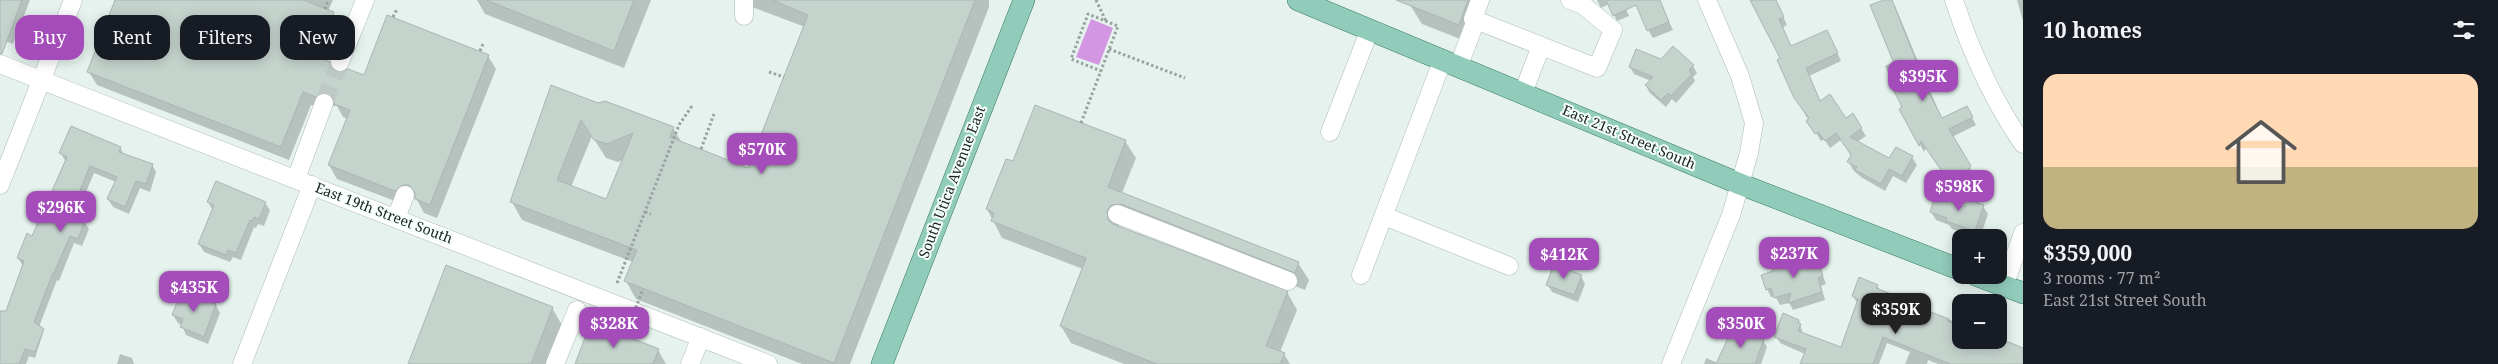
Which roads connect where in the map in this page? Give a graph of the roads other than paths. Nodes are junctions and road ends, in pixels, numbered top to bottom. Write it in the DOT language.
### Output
graph roads {
  1 [pos="73,0"];
  2 [pos="365,0"];
  3 [pos="1024,0"];
  4 [pos="1298,0"];
  5 [pos="1480,0"];
  6 [pos="1570,0"];
  7 [pos="1707,0"];
  8 [pos="1954,0"];
  9 [pos="1476,20"];
  10 [pos="1370,29"];
  11 [pos="1541,46"];
  12 [pos="340,62"];
  13 [pos="1451,62"];
  14 [pos="0,64"];
  15 [pos="41,80"];
  16 [pos="1523,94"];
  17 [pos="324,103"];
  18 [pos="1330,132"];
  19 [pos="2023,144"];
  20 [pos="304,182"];
  21 [pos="0,184"];
  22 [pos="1740,184"];
  23 [pos="405,195"];
  24 [pos="1117,214"];
  25 [pos="1384,216"];
  26 [pos="396,218"];
  27 [pos="2023,233"];
  28 [pos="1509,266"];
  29 [pos="1952,266"];
  30 [pos="1362,275"];
  31 [pos="1288,281"];
  32 [pos="1998,284"];
  33 [pos="2014,290"];
  34 [pos="576,310"];
  35 [pos="700,337"];
  36 [pos="242,364"];
  37 [pos="555,364"];
  38 [pos="690,364"];
  39 [pos="768,364"];
  40 [pos="882,364"];
  41 [pos="1671,364"];
  1 -- 15 [label="street"];
  2 -- 12 [label="street"];
  3 -- 40 [label="main road, South Utica Avenue East"];
  4 -- 10 [label="main road, East 21st Street South"];
  5 -- 9 [label="street"];
  6 -- 11 [label="street"];
  7 -- 22 [label="street"];
  8 -- 19 [label="street"];
  9 -- 11 [label="street"];
  9 -- 13 [label="street"];
  10 -- 13 [label="main road, East 21st Street South"];
  10 -- 18 [label="street"];
  11 -- 16 [label="street"];
  13 -- 16 [label="main road, East 21st Street South"];
  13 -- 25 [label="street"];
  14 -- 15 [label="street, East 19th Street South"];
  15 -- 20 [label="street, East 19th Street South"];
  15 -- 21 [label="street"];
  16 -- 22 [label="main road, East 21st Street South"];
  17 -- 20 [label="street"];
  20 -- 26 [label="street, East 19th Street South"];
  20 -- 36 [label="street"];
  22 -- 29 [label="main road, East 21st Street South"];
  22 -- 41 [label="street"];
  23 -- 26 [label="street"];
  24 -- 31 [label="street"];
  25 -- 28 [label="street"];
  25 -- 30 [label="street"];
  26 -- 35 [label="street, East 19th Street South"];
  27 -- 33 [label="street"];
  32 -- 33 [label="main road"];
  34 -- 37 [label="street"];
  35 -- 38 [label="street"];
  35 -- 39 [label="street, East 19th Street South"];
}
